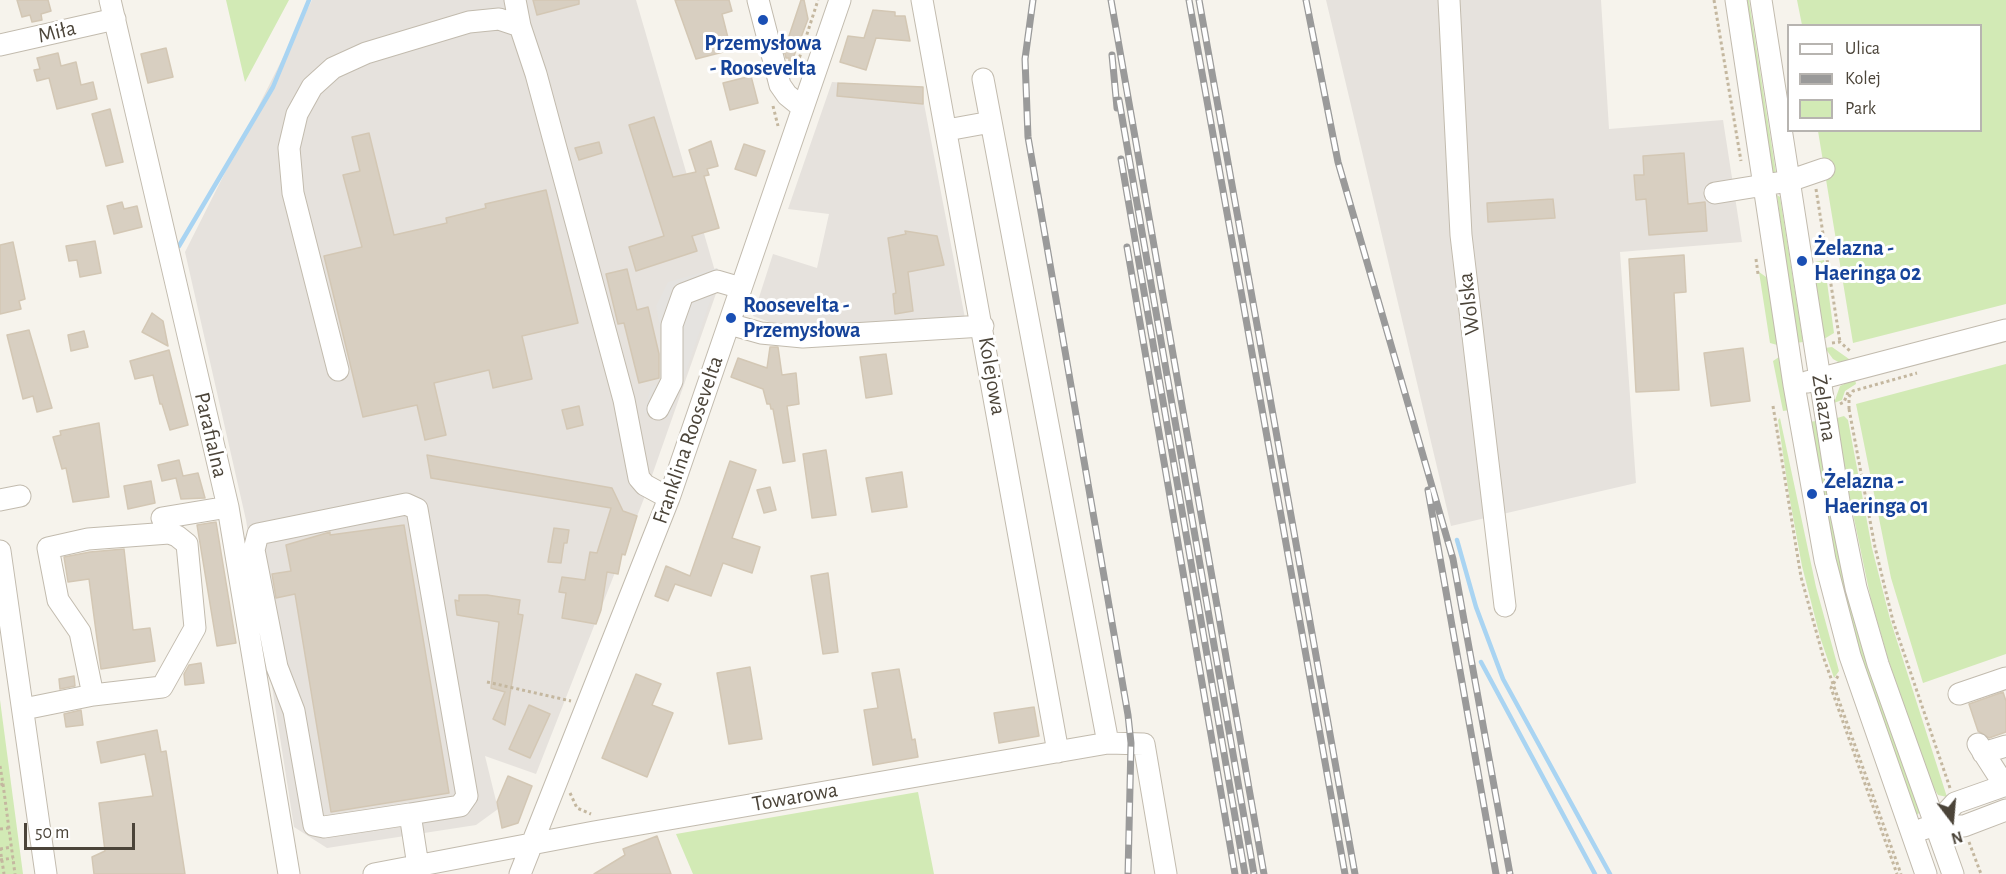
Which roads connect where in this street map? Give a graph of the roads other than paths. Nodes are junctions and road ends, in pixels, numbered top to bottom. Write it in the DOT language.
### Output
graph roads {
  1 [pos="516,0"];
  2 [pos="758,0"];
  3 [pos="840,0"];
  4 [pos="922,0"];
  5 [pos="1449,0"];
  6 [pos="1736,0"];
  7 [pos="1761,0"];
  8 [pos="112,10"];
  9 [pos="520,26"];
  10 [pos="0,45"];
  11 [pos="983,79"];
  12 [pos="803,108"];
  13 [pos="991,122"];
  14 [pos="947,130"];
  15 [pos="1819,171"];
  16 [pos="1789,181"];
  17 [pos="1764,185"];
  18 [pos="1715,193"];
  19 [pos="741,288"];
  20 [pos="729,324"];
  21 [pos="983,326"];
  22 [pos="2006,330"];
  23 [pos="338,370"];
  24 [pos="1820,380"];
  25 [pos="672,381"];
  26 [pos="1794,385"];
  27 [pos="706,391"];
  28 [pos="658,409"];
  29 [pos="669,498"];
  30 [pos="228,507"];
  31 [pos="162,518"];
  32 [pos="0,552"];
  33 [pos="1505,606"];
  34 [pos="2006,678"];
  35 [pos="1959,694"];
  36 [pos="93,695"];
  37 [pos="24,709"];
  38 [pos="1108,743"];
  39 [pos="2006,746"];
  40 [pos="1058,752"];
  41 [pos="2006,785"];
  42 [pos="2006,810"];
  43 [pos="410,814"];
  44 [pos="1935,825"];
  45 [pos="1911,834"];
  46 [pos="533,843"];
  47 [pos="418,866"];
  48 [pos="46,874"];
  49 [pos="289,874"];
  50 [pos="374,874"];
  51 [pos="520,874"];
  52 [pos="1166,874"];
  53 [pos="1926,874"];
  54 [pos="1953,874"];
  1 -- 9 [label="street"];
  2 -- 12 [label="street"];
  3 -- 12 [label="street, Franklina Roosevelta"];
  4 -- 14 [label="street, Kolejowa"];
  5 -- 33 [label="street, Wolska"];
  6 -- 17 [label="street, Żelazna"];
  7 -- 16 [label="street, Żelazna"];
  8 -- 10 [label="street, Miła"];
  8 -- 30 [label="street, Parafialna"];
  9 -- 23 [label="street"];
  9 -- 29 [label="street"];
  11 -- 13 [label="street"];
  12 -- 19 [label="street, Franklina Roosevelta"];
  13 -- 14 [label="street"];
  13 -- 38 [label="street"];
  14 -- 21 [label="street, Kolejowa"];
  15 -- 16 [label="street"];
  16 -- 17 [label="street"];
  16 -- 24 [label="street, Żelazna"];
  17 -- 18 [label="street"];
  17 -- 26 [label="street, Żelazna"];
  19 -- 20 [label="street, Franklina Roosevelta"];
  19 -- 25 [label="street"];
  20 -- 21 [label="street"];
  20 -- 27 [label="street, Franklina Roosevelta"];
  21 -- 40 [label="street, Kolejowa"];
  22 -- 24 [label="street"];
  24 -- 26 [label="street"];
  24 -- 44 [label="street, Żelazna"];
  25 -- 27 [label="street"];
  25 -- 28 [label="street"];
  26 -- 45 [label="street, Żelazna"];
  27 -- 29 [label="street, Franklina Roosevelta"];
  29 -- 46 [label="street, Franklina Roosevelta"];
  30 -- 31 [label="street"];
  30 -- 49 [label="street, Parafialna"];
  32 -- 37 [label="street"];
  34 -- 35 [label="street"];
  36 -- 36 [label="street"];
  36 -- 37 [label="street"];
  37 -- 48 [label="street"];
  38 -- 40 [label="street, Towarowa"];
  38 -- 52 [label="street, Towarowa"];
  39 -- 41 [label="street"];
  40 -- 46 [label="street, Towarowa"];
  41 -- 44 [label="street"];
  42 -- 44 [label="street"];
  43 -- 43 [label="street"];
  43 -- 47 [label="street"];
  44 -- 45 [label="street"];
  44 -- 54 [label="street, Żelazna"];
  45 -- 53 [label="street, Żelazna"];
  46 -- 47 [label="street, Towarowa"];
  46 -- 51 [label="street, Franklina Roosevelta"];
  47 -- 50 [label="street, Towarowa"];
}
